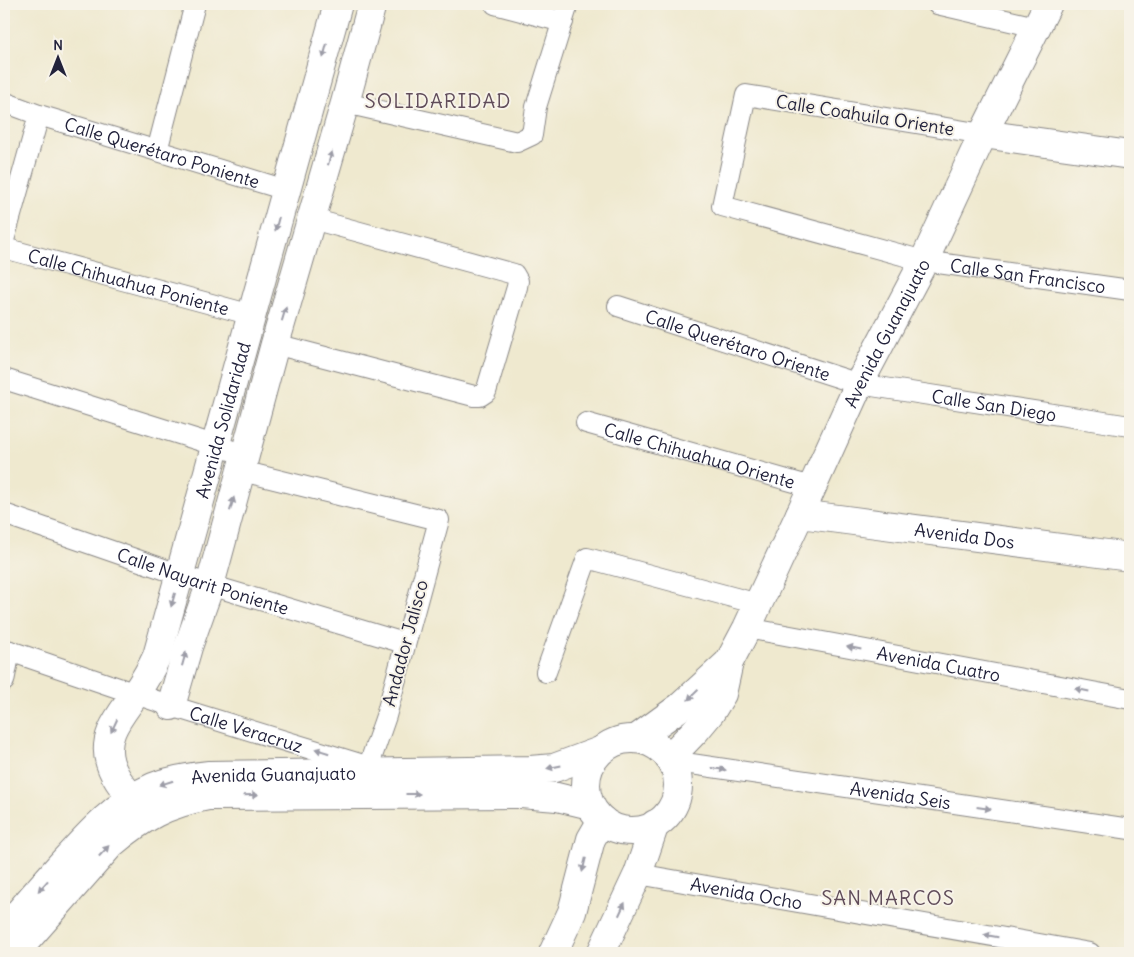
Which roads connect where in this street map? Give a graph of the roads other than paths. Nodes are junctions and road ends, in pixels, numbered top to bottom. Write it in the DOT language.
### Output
graph roads {
  1 [pos="194,4"];
  2 [pos="338,4"];
  3 [pos="372,4"];
  4 [pos="495,4"];
  5 [pos="937,4"];
  6 [pos="566,13"];
  7 [pos="1042,16"];
  8 [pos="4,102"];
  9 [pos="345,103"];
  10 [pos="39,115"];
  11 [pos="983,134"];
  12 [pos="157,151"];
  13 [pos="1130,155"];
  14 [pos="286,190"];
  15 [pos="722,206"];
  16 [pos="312,219"];
  17 [pos="4,240"];
  18 [pos="4,248"];
  19 [pos="924,261"];
  20 [pos="265,269"];
  21 [pos="295,277"];
  22 [pos="1130,290"];
  23 [pos="618,306"];
  24 [pos="252,315"];
  25 [pos="275,344"];
  26 [pos="4,379"];
  27 [pos="858,384"];
  28 [pos="586,423"];
  29 [pos="1130,426"];
  30 [pos="216,444"];
  31 [pos="244,463"];
  32 [pos="812,487"];
  33 [pos="4,514"];
  34 [pos="800,514"];
  35 [pos="1130,557"];
  36 [pos="180,574"];
  37 [pos="210,585"];
  38 [pos="752,616"];
  39 [pos="404,643"];
  40 [pos="7,650"];
  41 [pos="729,662"];
  42 [pos="546,672"];
  43 [pos="4,681"];
  44 [pos="135,694"];
  45 [pos="1130,699"];
  46 [pos="171,706"];
  47 [pos="636,740"];
  48 [pos="600,751"];
  49 [pos="670,760"];
  50 [pos="110,762"];
  51 [pos="377,769"];
  52 [pos="140,807"];
  53 [pos="596,813"];
  54 [pos="104,820"];
  55 [pos="655,824"];
  56 [pos="1130,829"];
  57 [pos="638,874"];
  58 [pos="4,930"];
  59 [pos="14,953"];
  60 [pos="553,953"];
  61 [pos="601,953"];
  62 [pos="1090,953"];
  1 -- 12 [label="street"];
  2 -- 14 [label="street, Avenida Solidaridad, one-way"];
  3 -- 9 [label="street, Avenida Solidaridad"];
  4 -- 6 [label="street"];
  5 -- 7 [label="street"];
  6 -- 9 [label="street"];
  7 -- 11 [label="street, Avenida Guanajuato"];
  8 -- 10 [label="street, Calle Querétaro Poniente"];
  16 -- 9 [label="street, Avenida Solidaridad, one-way"];
  10 -- 12 [label="street, Calle Querétaro Poniente"];
  10 -- 17 [label="street"];
  11 -- 13 [label="street"];
  11 -- 15 [label="street, Calle Coahuila Oriente"];
  11 -- 19 [label="street, Avenida Guanajuato"];
  12 -- 14 [label="street, Calle Querétaro Poniente"];
  14 -- 20 [label="street, Avenida Solidaridad, one-way"];
  15 -- 19 [label="street, Calle San Francisco"];
  16 -- 21 [label="street, Avenida Solidaridad"];
  16 -- 25 [label="street"];
  18 -- 24 [label="street, Calle Chihuahua Poniente"];
  19 -- 22 [label="street, Calle San Francisco"];
  19 -- 27 [label="street, Avenida Guanajuato"];
  20 -- 21 [label="street"];
  20 -- 24 [label="street, Avenida Solidaridad"];
  25 -- 21 [label="street, Avenida Solidaridad, one-way"];
  23 -- 27 [label="street, Calle Querétaro Oriente"];
  24 -- 30 [label="street, Avenida Solidaridad"];
  25 -- 31 [label="street, Avenida Solidaridad"];
  26 -- 30 [label="street"];
  27 -- 29 [label="street, Calle San Diego"];
  27 -- 32 [label="street, Avenida Guanajuato"];
  28 -- 32 [label="street, Calle Chihuahua Oriente"];
  30 -- 31 [label="street"];
  30 -- 36 [label="street, Avenida Solidaridad"];
  37 -- 31 [label="street, Avenida Solidaridad, one-way"];
  31 -- 39 [label="street, Andador Jalisco"];
  32 -- 34 [label="street, Avenida Guanajuato"];
  33 -- 36 [label="street, Calle Nayarit Poniente"];
  34 -- 35 [label="street, Avenida Dos"];
  34 -- 38 [label="street, Avenida Guanajuato"];
  36 -- 37 [label="street, Calle Nayarit Poniente"];
  36 -- 44 [label="street, Avenida Solidaridad, one-way"];
  37 -- 39 [label="street, Calle Nayarit Poniente"];
  46 -- 37 [label="street, Avenida Solidaridad, one-way"];
  38 -- 41 [label="street, Avenida Guanajuato"];
  38 -- 42 [label="street, Avenida Cuatro"];
  45 -- 38 [label="street, Avenida Cuatro, one-way"];
  39 -- 51 [label="street, Andador Jalisco"];
  40 -- 43 [label="street"];
  40 -- 44 [label="street, Calle Veracruz"];
  41 -- 47 [label="street, Avenida Guanajuato, one-way"];
  41 -- 49 [label="street, Avenida Guanajuato"];
  44 -- 46 [label="street, Calle Veracruz"];
  44 -- 50 [label="street, Avenida Solidaridad, one-way"];
  51 -- 46 [label="street, Calle Veracruz, one-way"];
  47 -- 48 [label="street"];
  47 -- 49 [label="street"];
  48 -- 51 [label="street, Avenida Guanajuato, one-way"];
  48 -- 53 [label="street"];
  49 -- 55 [label="street"];
  49 -- 56 [label="street, Avenida Seis, one-way"];
  50 -- 52 [label="street, Avenida Solidaridad"];
  50 -- 54 [label="street"];
  51 -- 52 [label="street, Avenida Guanajuato, one-way"];
  52 -- 53 [label="street, Avenida Guanajuato, one-way"];
  52 -- 54 [label="street, Avenida Guanajuato"];
  59 -- 52 [label="street, Avenida Guanajuato, one-way"];
  53 -- 55 [label="street"];
  53 -- 60 [label="street, one-way"];
  54 -- 58 [label="street, Avenida Guanajuato, one-way"];
  55 -- 57 [label="street"];
  61 -- 57 [label="street, one-way"];
  62 -- 57 [label="street, Avenida Ocho, one-way"];
}
